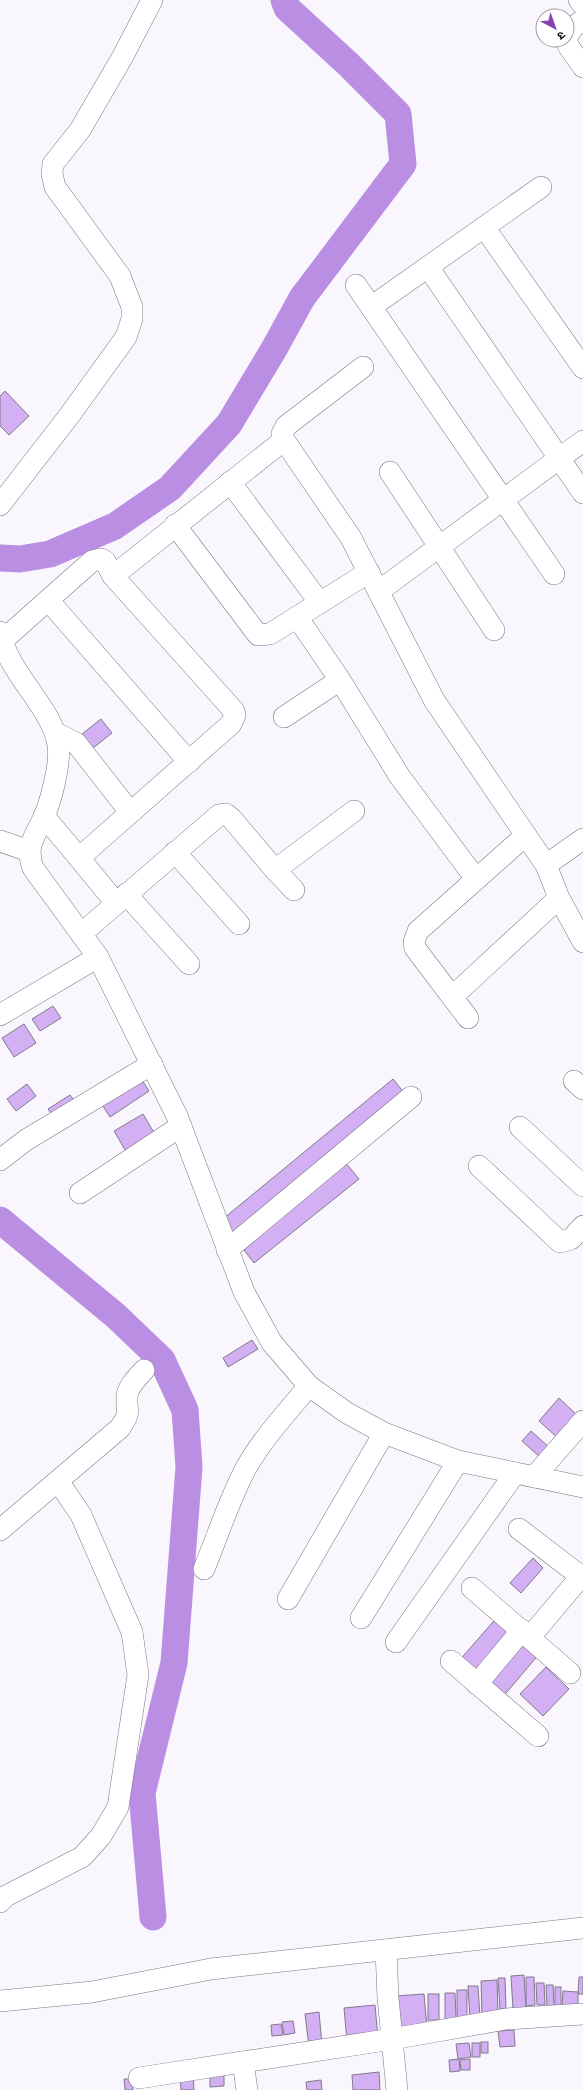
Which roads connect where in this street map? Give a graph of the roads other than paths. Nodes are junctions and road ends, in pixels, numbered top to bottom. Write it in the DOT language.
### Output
graph roads {
  1 [pos="152,0"];
  2 [pos="579,0"];
  3 [pos="583,5"];
  4 [pos="569,48"];
  5 [pos="583,67"];
  6 [pos="541,187"];
  7 [pos="484,227"];
  8 [pos="428,267"];
  9 [pos="356,285"];
  10 [pos="371,307"];
  11 [pos="363,368"];
  12 [pos="583,368"];
  13 [pos="284,440"];
  14 [pos="583,441"];
  15 [pos="559,458"];
  16 [pos="390,472"];
  17 [pos="230,482"];
  18 [pos="583,493"];
  19 [pos="2,498"];
  20 [pos="503,500"];
  21 [pos="175,525"];
  22 [pos="440,546"];
  23 [pos="369,572"];
  24 [pos="554,574"];
  25 [pos="113,576"];
  26 [pos="379,591"];
  27 [pos="48,600"];
  28 [pos="320,603"];
  29 [pos="297,617"];
  30 [pos="494,630"];
  31 [pos="1,637"];
  32 [pos="340,680"];
  33 [pos="284,718"];
  34 [pos="56,733"];
  35 [pos="188,762"];
  36 [pos="354,811"];
  37 [pos="130,812"];
  38 [pos="44,816"];
  39 [pos="526,835"];
  40 [pos="583,839"];
  41 [pos="0,841"];
  42 [pos="29,851"];
  43 [pos="175,852"];
  44 [pos="79,858"];
  45 [pos="546,865"];
  46 [pos="275,870"];
  47 [pos="476,879"];
  48 [pos="294,890"];
  49 [pos="559,898"];
  50 [pos="121,899"];
  51 [pos="239,924"];
  52 [pos="81,934"];
  53 [pos="583,942"];
  54 [pos="98,957"];
  55 [pos="189,964"];
  56 [pos="452,997"];
  57 [pos="0,1015"];
  58 [pos="468,1018"];
  59 [pos="152,1064"];
  60 [pos="411,1097"];
  61 [pos="181,1126"];
  62 [pos="520,1127"];
  63 [pos="0,1160"];
  64 [pos="479,1166"];
  65 [pos="583,1186"];
  66 [pos="80,1193"];
  67 [pos="583,1226"];
  68 [pos="227,1250"];
  69 [pos="144,1370"];
  70 [pos="309,1386"];
  71 [pos="583,1421"];
  72 [pos="384,1433"];
  73 [pos="458,1461"];
  74 [pos="525,1475"];
  75 [pos="58,1481"];
  76 [pos="583,1487"];
  77 [pos="519,1529"];
  78 [pos="0,1530"];
  79 [pos="204,1569"];
  80 [pos="582,1576"];
  81 [pos="472,1588"];
  82 [pos="288,1599"];
  83 [pos="361,1618"];
  84 [pos="526,1634"];
  85 [pos="396,1642"];
  86 [pos="451,1661"];
  87 [pos="570,1673"];
  88 [pos="477,1684"];
  89 [pos="538,1736"];
  90 [pos="0,1902"];
  91 [pos="583,1928"];
  92 [pos="386,1959"];
  93 [pos="5,2000"];
  94 [pos="583,2014"];
  95 [pos="392,2039"];
  96 [pos="243,2062"];
  97 [pos="139,2078"];
  98 [pos="247,2090"];
  99 [pos="397,2090"];
  1 -- 19 [label="street"];
  2 -- 3 [label="street"];
  4 -- 5 [label="street"];
  6 -- 7 [label="street"];
  7 -- 8 [label="street"];
  7 -- 12 [label="street"];
  8 -- 10 [label="street"];
  8 -- 15 [label="street"];
  9 -- 10 [label="street"];
  10 -- 20 [label="street"];
  11 -- 13 [label="street"];
  13 -- 17 [label="street"];
  13 -- 23 [label="street"];
  14 -- 15 [label="street"];
  15 -- 18 [label="street"];
  15 -- 20 [label="street"];
  16 -- 22 [label="street"];
  17 -- 21 [label="street"];
  17 -- 28 [label="street"];
  20 -- 22 [label="street"];
  20 -- 24 [label="street"];
  21 -- 25 [label="street"];
  21 -- 29 [label="street"];
  22 -- 26 [label="street"];
  22 -- 30 [label="street"];
  23 -- 26 [label="street"];
  23 -- 28 [label="street"];
  25 -- 27 [label="street"];
  25 -- 35 [label="street"];
  26 -- 39 [label="street"];
  27 -- 31 [label="street"];
  27 -- 35 [label="street"];
  28 -- 29 [label="street"];
  29 -- 32 [label="street"];
  31 -- 34 [label="street"];
  32 -- 33 [label="street"];
  32 -- 47 [label="street"];
  34 -- 37 [label="street"];
  34 -- 38 [label="street"];
  35 -- 37 [label="street"];
  36 -- 46 [label="street"];
  37 -- 44 [label="street"];
  38 -- 42 [label="street"];
  38 -- 44 [label="street"];
  39 -- 45 [label="street"];
  39 -- 47 [label="street"];
  40 -- 45 [label="street"];
  41 -- 42 [label="street"];
  42 -- 52 [label="street"];
  43 -- 46 [label="street"];
  43 -- 50 [label="street"];
  43 -- 51 [label="street"];
  44 -- 50 [label="street"];
  45 -- 49 [label="street"];
  46 -- 48 [label="street"];
  47 -- 56 [label="street"];
  49 -- 53 [label="street"];
  49 -- 56 [label="street"];
  50 -- 52 [label="street"];
  50 -- 55 [label="street"];
  52 -- 54 [label="street"];
  54 -- 57 [label="street"];
  54 -- 59 [label="street"];
  56 -- 58 [label="street"];
  59 -- 61 [label="street"];
  59 -- 63 [label="street"];
  60 -- 68 [label="street"];
  61 -- 66 [label="street"];
  61 -- 68 [label="street"];
  62 -- 65 [label="street"];
  64 -- 67 [label="street"];
  68 -- 70 [label="street"];
  69 -- 75 [label="street"];
  70 -- 72 [label="street"];
  70 -- 79 [label="street"];
  71 -- 74 [label="street"];
  72 -- 73 [label="street"];
  72 -- 82 [label="street"];
  73 -- 74 [label="street"];
  73 -- 83 [label="street"];
  74 -- 76 [label="street"];
  74 -- 85 [label="street"];
  75 -- 78 [label="street"];
  75 -- 90 [label="street"];
  77 -- 80 [label="street"];
  80 -- 84 [label="street"];
  81 -- 84 [label="street"];
  84 -- 87 [label="street"];
  84 -- 88 [label="street"];
  86 -- 88 [label="street"];
  88 -- 89 [label="street"];
  91 -- 92 [label="street"];
  92 -- 93 [label="street"];
  92 -- 95 [label="street"];
  94 -- 95 [label="street"];
  95 -- 96 [label="street"];
  95 -- 99 [label="street"];
  96 -- 97 [label="street"];
  96 -- 98 [label="street"];
}
